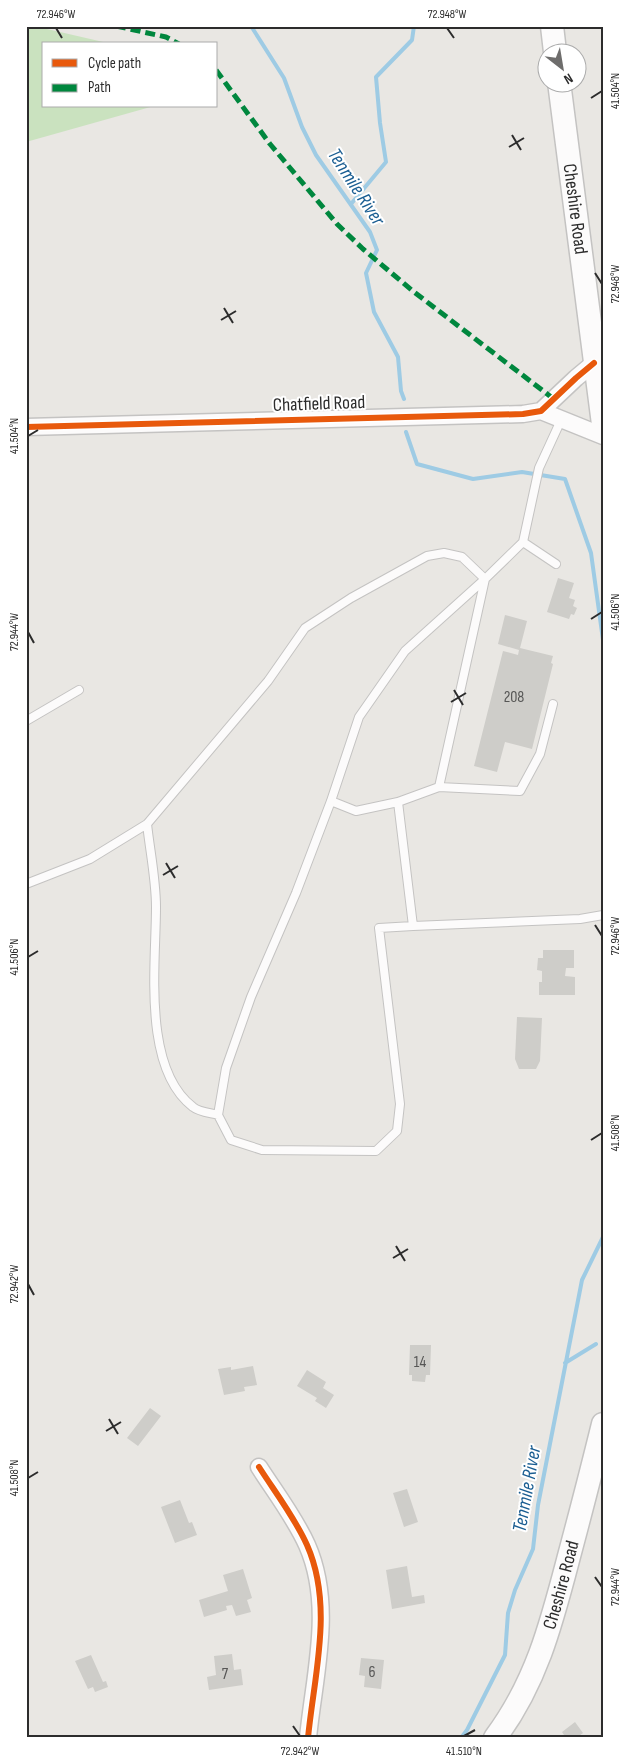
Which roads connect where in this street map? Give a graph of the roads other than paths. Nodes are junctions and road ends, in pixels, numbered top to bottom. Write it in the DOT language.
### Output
graph roads {
  1 [pos="552,26"];
  2 [pos="554,42"];
  3 [pos="560,92"];
  4 [pos="594,363"];
  5 [pos="541,411"];
  6 [pos="562,418"];
  7 [pos="603,424"];
  8 [pos="26,427"];
  9 [pos="603,436"];
  10 [pos="524,542"];
  11 [pos="556,564"];
  12 [pos="485,579"];
  13 [pos="79,690"];
  14 [pos="553,704"];
  15 [pos="26,721"];
  16 [pos="439,787"];
  17 [pos="331,801"];
  18 [pos="398,802"];
  19 [pos="147,824"];
  20 [pos="26,884"];
  21 [pos="603,915"];
  22 [pos="413,926"];
  23 [pos="218,1115"];
  24 [pos="603,1424"];
  25 [pos="259,1467"];
  26 [pos="308,1738"];
  27 [pos="495,1738"];
  1 -- 2 [label="main road"];
  3 -- 4 [label="main road, Cheshire Road"];
  4 -- 5 [label="street"];
  4 -- 7 [label="main road, Cheshire Road"];
  5 -- 6 [label="street, Chatfield Road"];
  5 -- 8 [label="street, Chatfield Road"];
  6 -- 9 [label="street, Chatfield Road"];
  6 -- 10 [label="lane"];
  10 -- 11 [label="lane"];
  10 -- 12 [label="lane"];
  12 -- 16 [label="lane"];
  12 -- 17 [label="lane"];
  12 -- 19 [label="lane"];
  13 -- 15 [label="lane"];
  14 -- 16 [label="lane"];
  16 -- 18 [label="lane"];
  17 -- 18 [label="lane"];
  17 -- 23 [label="lane"];
  18 -- 22 [label="lane"];
  19 -- 20 [label="lane"];
  19 -- 23 [label="lane"];
  21 -- 22 [label="lane"];
  22 -- 23 [label="lane"];
  24 -- 27 [label="main road, Cheshire Road"];
  25 -- 26 [label="street"];
}
